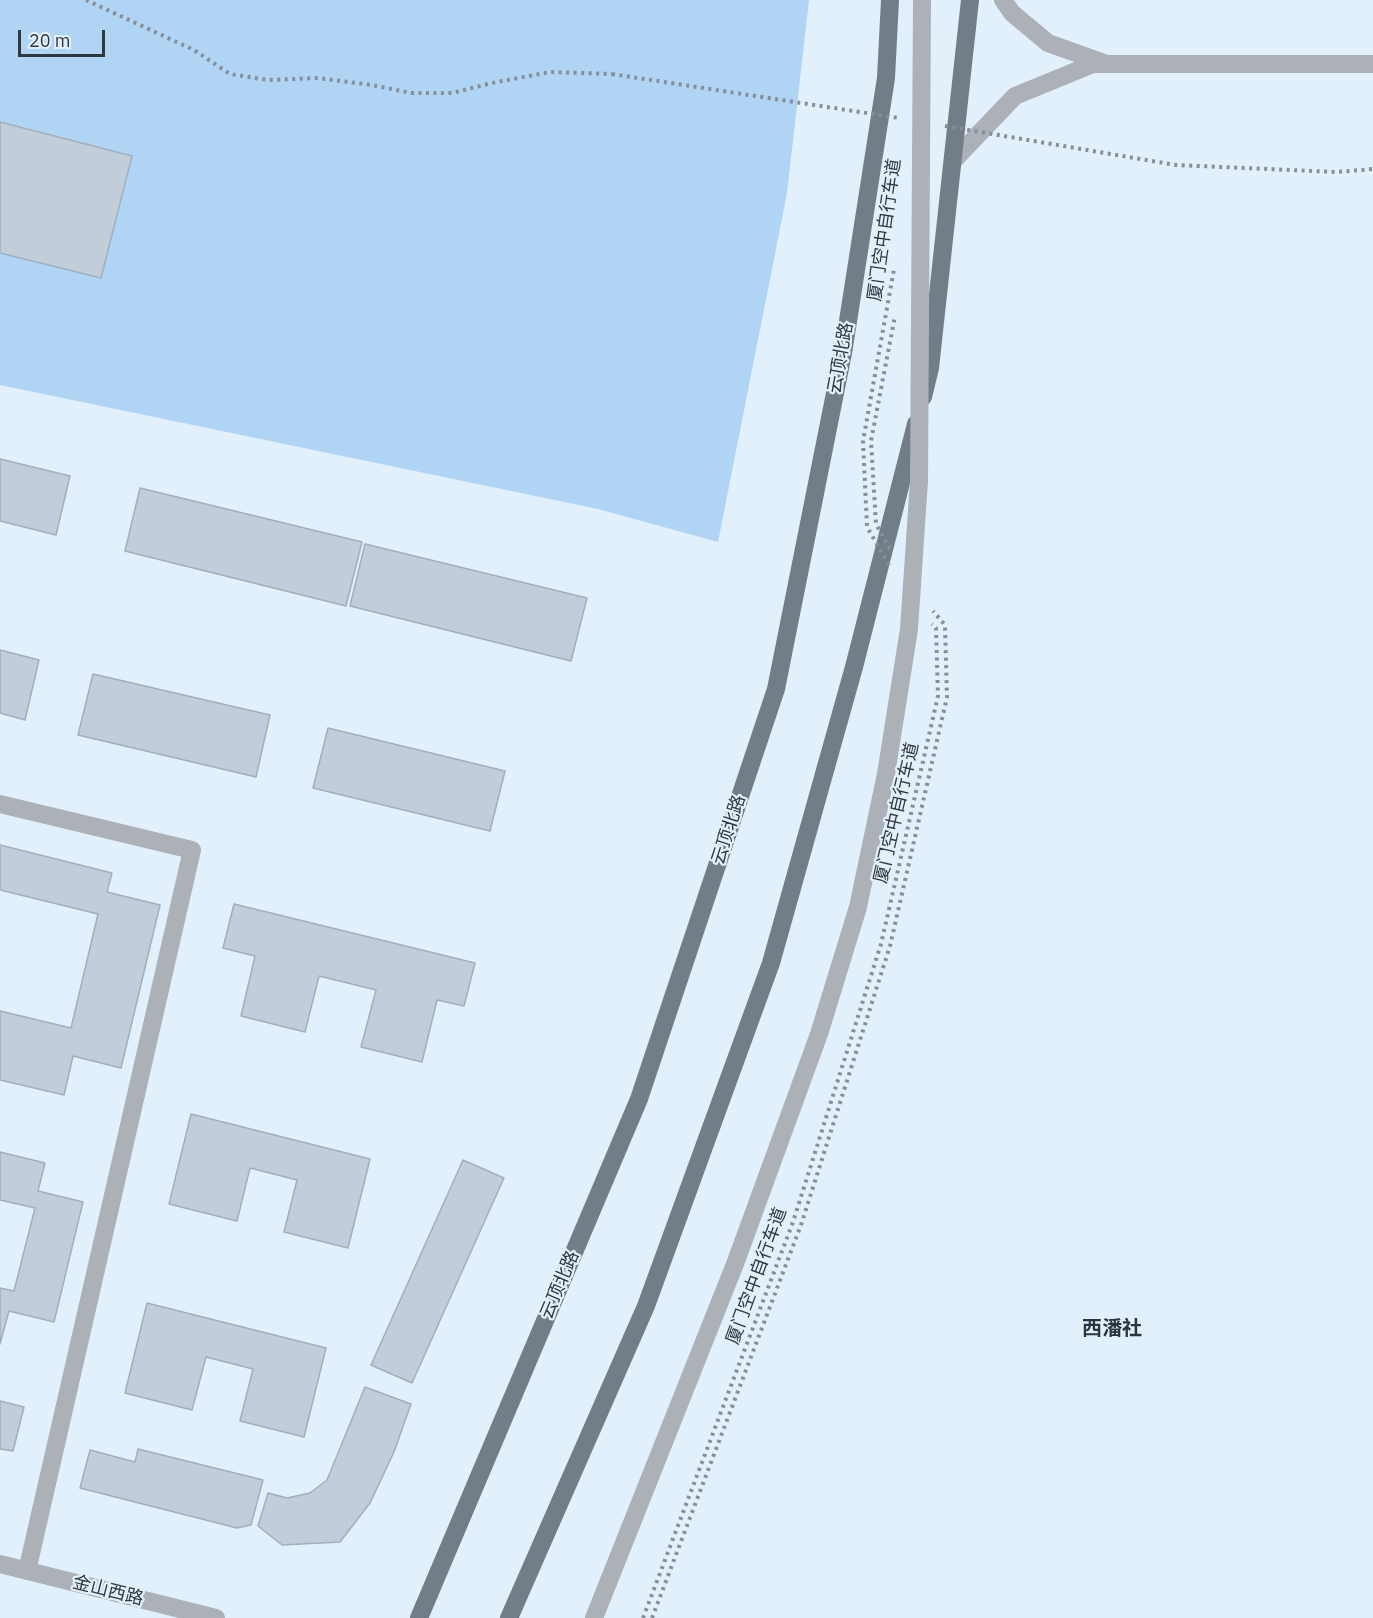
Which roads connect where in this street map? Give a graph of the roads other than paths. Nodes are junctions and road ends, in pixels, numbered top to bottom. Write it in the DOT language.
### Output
graph roads {
  1 [pos="890,0"];
  2 [pos="922,0"];
  3 [pos="970,0"];
  4 [pos="1003,0"];
  5 [pos="1106,64"];
  6 [pos="1373,64"];
  7 [pos="953,161"];
  8 [pos="0,804"];
  9 [pos="0,1564"];
  10 [pos="27,1571"];
  11 [pos="216,1618"];
  12 [pos="419,1618"];
  13 [pos="509,1618"];
  14 [pos="594,1618"];
  1 -- 12 [label="main road, 云顶北路"];
  2 -- 14 [label="street, bridge"];
  3 -- 7 [label="main road"];
  4 -- 5 [label="street"];
  5 -- 6 [label="street"];
  5 -- 7 [label="street"];
  7 -- 13 [label="main road"];
  8 -- 10 [label="street"];
  9 -- 10 [label="street, 金山西路"];
  10 -- 11 [label="street, 金山西路"];
}
